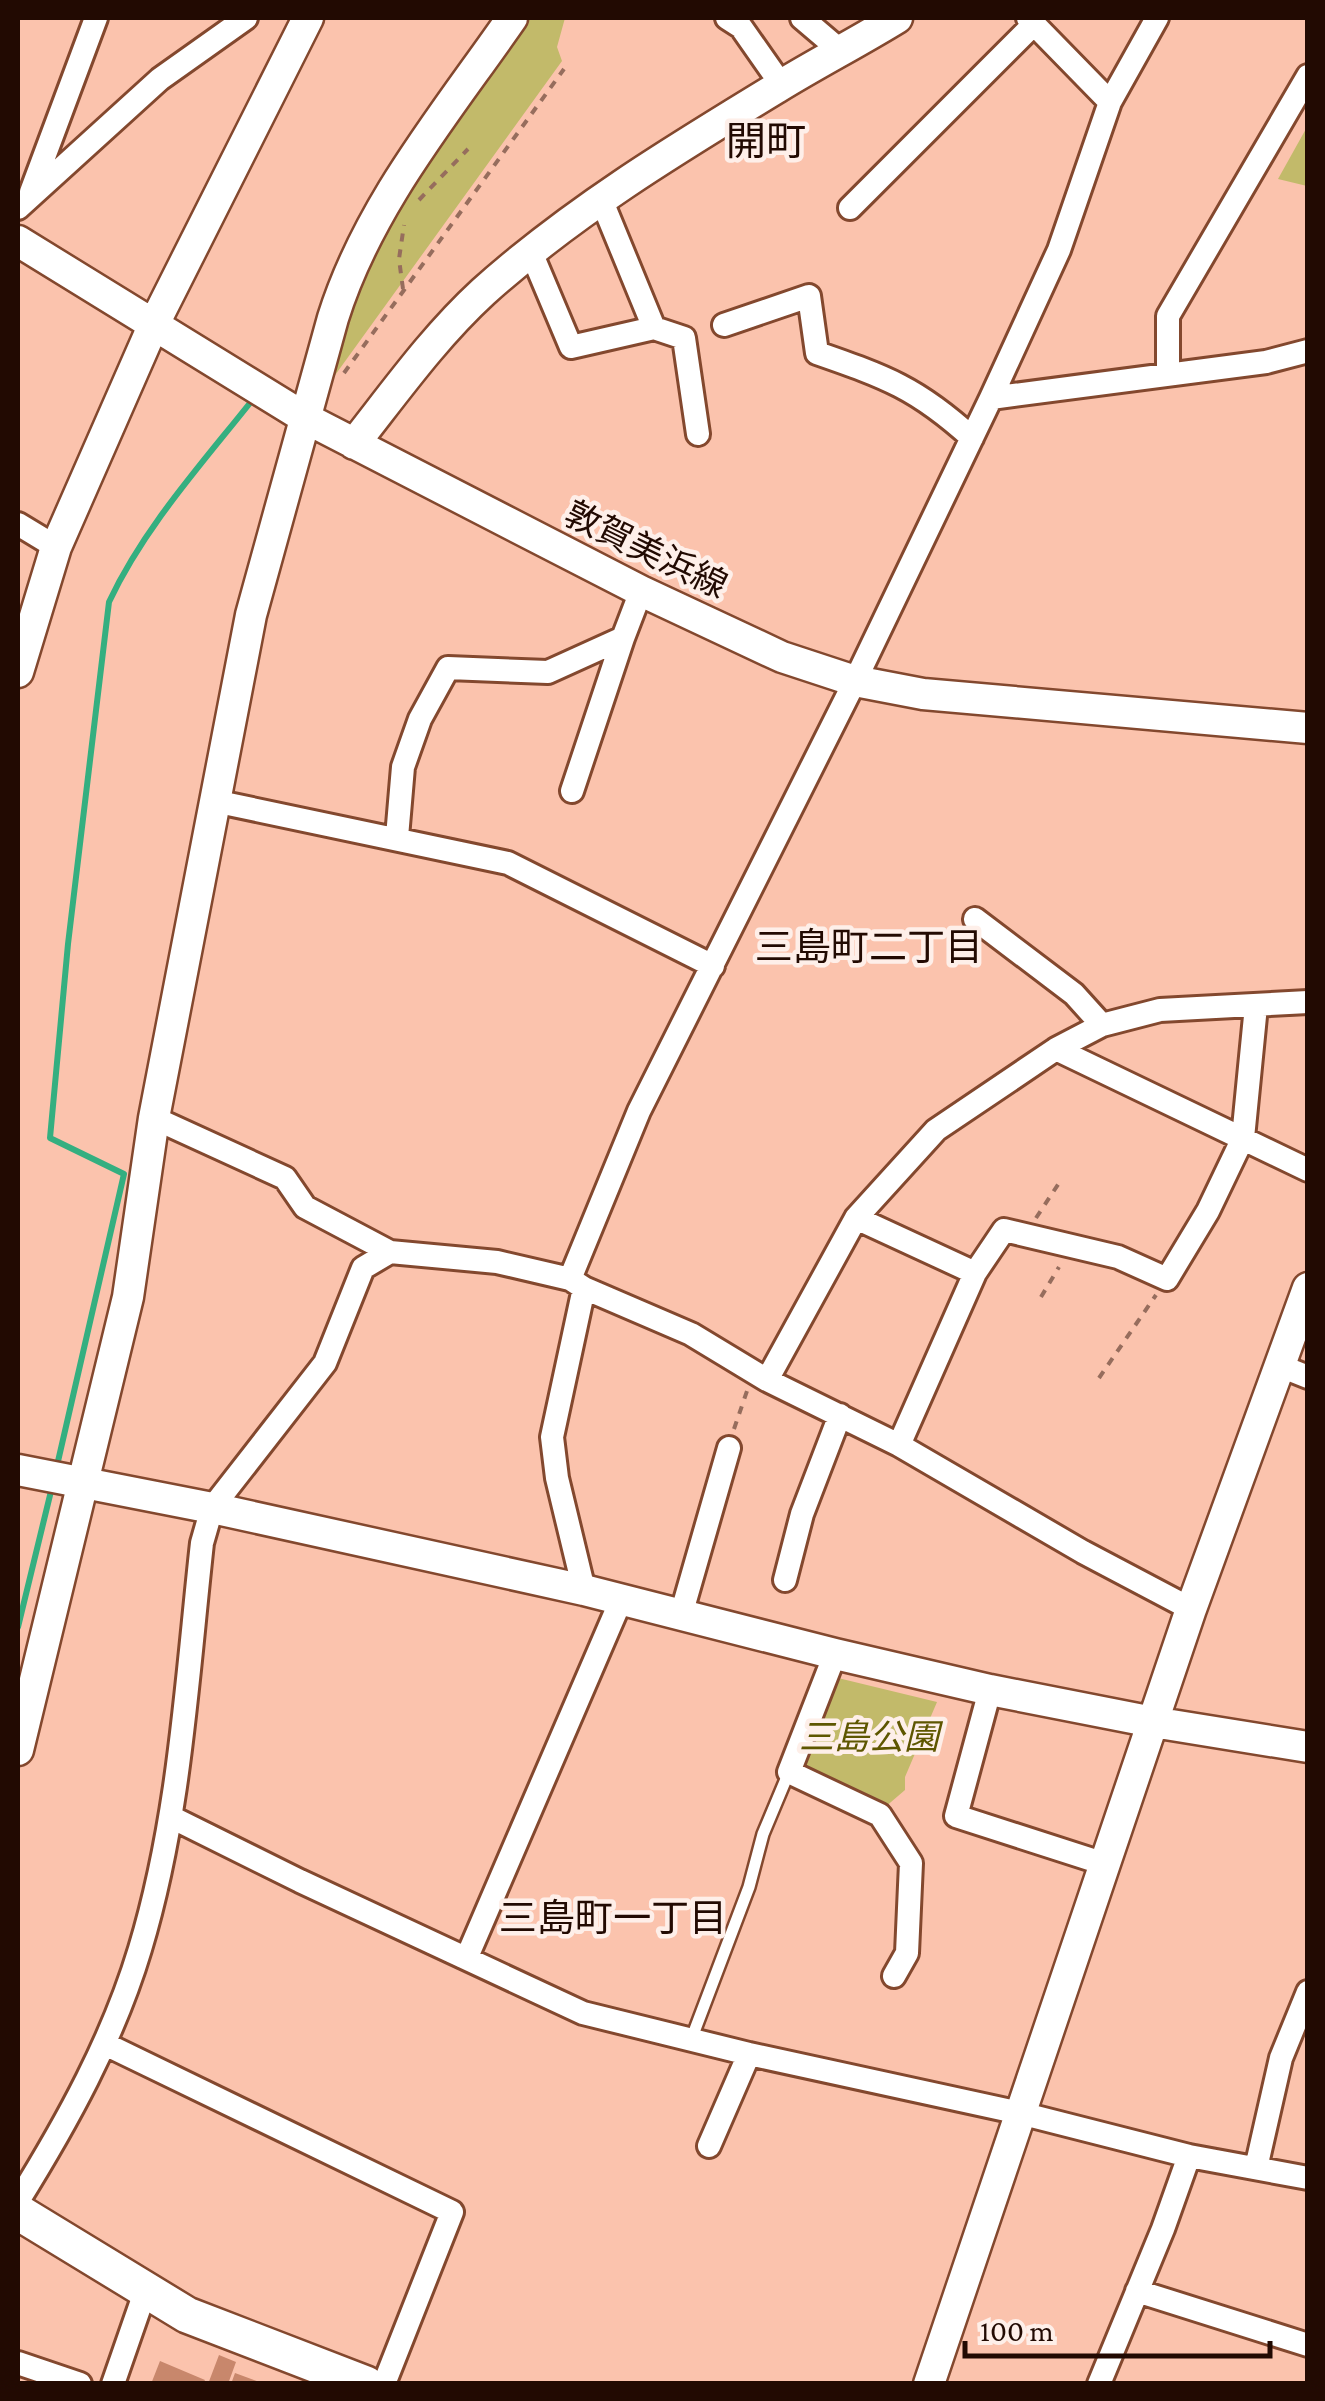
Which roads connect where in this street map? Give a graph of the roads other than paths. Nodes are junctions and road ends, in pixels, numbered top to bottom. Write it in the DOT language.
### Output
graph roads {
  1 [pos="96,18"];
  2 [pos="246,18"];
  3 [pos="308,18"];
  4 [pos="512,18"];
  5 [pos="726,18"];
  6 [pos="802,18"];
  7 [pos="897,18"];
  8 [pos="1156,18"];
  9 [pos="1031,21"];
  10 [pos="842,52"];
  11 [pos="1308,76"];
  12 [pos="782,84"];
  13 [pos="1110,102"];
  14 [pos="601,199"];
  15 [pos="24,202"];
  16 [pos="850,208"];
  17 [pos="18,242"];
  18 [pos="531,252"];
  19 [pos="724,325"];
  20 [pos="153,326"];
  21 [pos="654,328"];
  22 [pos="1308,351"];
  23 [pos="1168,374"];
  24 [pos="991,398"];
  25 [pos="307,419"];
  26 [pos="698,434"];
  27 [pos="972,438"];
  28 [pos="354,444"];
  29 [pos="18,524"];
  30 [pos="56,547"];
  31 [pos="641,591"];
  32 [pos="623,638"];
  33 [pos="18,672"];
  34 [pos="855,681"];
  35 [pos="1308,728"];
  36 [pos="572,791"];
  37 [pos="214,800"];
  38 [pos="397,837"];
  39 [pos="975,919"];
  40 [pos="713,966"];
  41 [pos="1308,1002"];
  42 [pos="1256,1006"];
  43 [pos="1102,1026"];
  44 [pos="1056,1048"];
  45 [pos="154,1118"];
  46 [pos="1243,1138"];
  47 [pos="1308,1170"];
  48 [pos="856,1218"];
  49 [pos="390,1252"];
  50 [pos="975,1273"];
  51 [pos="577,1284"];
  52 [pos="1308,1288"];
  53 [pos="1278,1364"];
  54 [pos="761,1377"];
  55 [pos="1308,1377"];
  56 [pos="840,1415"];
  57 [pos="898,1445"];
  58 [pos="729,1448"];
  59 [pos="51,1476"];
  60 [pos="212,1508"];
  61 [pos="785,1580"];
  62 [pos="584,1590"];
  63 [pos="621,1600"];
  64 [pos="1191,1610"];
  65 [pos="681,1615"];
  66 [pos="835,1654"];
  67 [pos="990,1690"];
  68 [pos="1153,1722"];
  69 [pos="1308,1747"];
  70 [pos="18,1750"];
  71 [pos="789,1772"];
  72 [pos="171,1817"];
  73 [pos="1104,1864"];
  74 [pos="467,1957"];
  75 [pos="894,1976"];
  76 [pos="1308,1992"];
  77 [pos="692,2040"];
  78 [pos="104,2044"];
  79 [pos="749,2054"];
  80 [pos="1020,2112"];
  81 [pos="709,2146"];
  82 [pos="1189,2156"];
  83 [pos="1256,2168"];
  84 [pos="1308,2178"];
  85 [pos="18,2202"];
  86 [pos="18,2212"];
  87 [pos="1137,2291"];
  88 [pos="146,2292"];
  89 [pos="1308,2345"];
  90 [pos="18,2363"];
  91 [pos="80,2384"];
  92 [pos="113,2384"];
  93 [pos="366,2384"];
  94 [pos="384,2384"];
  95 [pos="928,2384"];
  96 [pos="1099,2384"];
  1 -- 15 [label="street"];
  2 -- 15 [label="street"];
  3 -- 20 [label="street"];
  4 -- 25 [label="street"];
  5 -- 12 [label="street"];
  6 -- 10 [label="street"];
  7 -- 10 [label="street"];
  8 -- 13 [label="street"];
  9 -- 13 [label="street"];
  9 -- 16 [label="street"];
  10 -- 12 [label="street"];
  11 -- 23 [label="street"];
  12 -- 14 [label="street"];
  13 -- 24 [label="street"];
  14 -- 18 [label="street"];
  14 -- 21 [label="street"];
  17 -- 20 [label="street, 敦賀美浜線"];
  18 -- 21 [label="street"];
  18 -- 28 [label="street"];
  19 -- 27 [label="street"];
  20 -- 25 [label="street, 敦賀美浜線"];
  20 -- 30 [label="street"];
  21 -- 26 [label="street"];
  22 -- 23 [label="street"];
  23 -- 24 [label="street"];
  24 -- 27 [label="street"];
  25 -- 28 [label="street, 敦賀美浜線"];
  25 -- 37 [label="street"];
  27 -- 34 [label="street"];
  28 -- 31 [label="street, 敦賀美浜線"];
  29 -- 30 [label="street"];
  30 -- 33 [label="street"];
  31 -- 32 [label="street"];
  31 -- 34 [label="street, 敦賀美浜線"];
  32 -- 36 [label="street"];
  32 -- 38 [label="street"];
  34 -- 35 [label="street, 敦賀美浜線"];
  34 -- 40 [label="street"];
  37 -- 38 [label="street"];
  37 -- 45 [label="street"];
  38 -- 40 [label="street"];
  39 -- 43 [label="street"];
  40 -- 51 [label="street"];
  41 -- 42 [label="street"];
  42 -- 43 [label="street"];
  42 -- 46 [label="street"];
  43 -- 44 [label="street"];
  44 -- 46 [label="street"];
  44 -- 48 [label="street"];
  45 -- 49 [label="street"];
  45 -- 59 [label="street"];
  46 -- 47 [label="street"];
  46 -- 50 [label="street"];
  48 -- 50 [label="street"];
  48 -- 54 [label="street"];
  49 -- 51 [label="street"];
  49 -- 60 [label="street"];
  50 -- 57 [label="street"];
  51 -- 54 [label="street"];
  51 -- 62 [label="street"];
  52 -- 53 [label="street"];
  53 -- 55 [label="street"];
  53 -- 64 [label="street"];
  54 -- 56 [label="street"];
  56 -- 57 [label="street"];
  56 -- 61 [label="street"];
  57 -- 64 [label="street"];
  58 -- 65 [label="street"];
  59 -- 60 [label="street"];
  59 -- 70 [label="street"];
  60 -- 62 [label="street"];
  60 -- 72 [label="street"];
  62 -- 63 [label="street"];
  63 -- 65 [label="street"];
  63 -- 74 [label="street"];
  64 -- 68 [label="street"];
  65 -- 66 [label="street"];
  66 -- 67 [label="street"];
  66 -- 71 [label="street"];
  67 -- 68 [label="street"];
  67 -- 73 [label="street"];
  68 -- 69 [label="street"];
  68 -- 73 [label="street"];
  71 -- 75 [label="street"];
  71 -- 77 [label="lane"];
  72 -- 74 [label="street"];
  72 -- 78 [label="street"];
  73 -- 80 [label="street"];
  74 -- 77 [label="street"];
  76 -- 83 [label="street"];
  77 -- 79 [label="street"];
  78 -- 85 [label="street"];
  78 -- 94 [label="street"];
  79 -- 80 [label="street"];
  79 -- 81 [label="street"];
  80 -- 82 [label="street"];
  80 -- 95 [label="street"];
  82 -- 83 [label="street"];
  82 -- 87 [label="street"];
  83 -- 84 [label="street"];
  86 -- 88 [label="main road"];
  87 -- 89 [label="street"];
  87 -- 96 [label="street"];
  88 -- 92 [label="street"];
  88 -- 93 [label="main road"];
  90 -- 91 [label="street"];
}
